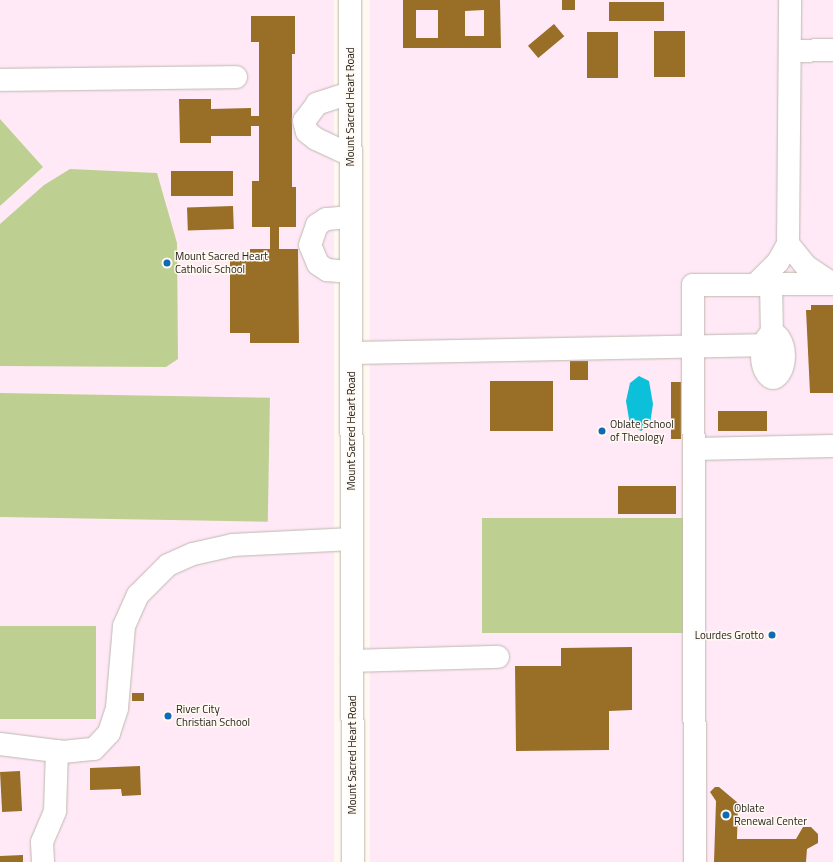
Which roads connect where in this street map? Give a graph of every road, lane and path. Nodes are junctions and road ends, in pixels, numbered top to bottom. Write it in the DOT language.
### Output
graph roads {
  1 [pos="350,0"];
  2 [pos="790,0"];
  3 [pos="790,50"];
  4 [pos="833,50"];
  5 [pos="236,77"];
  6 [pos="0,80"];
  7 [pos="350,93"];
  8 [pos="350,155"];
  9 [pos="350,217"];
  10 [pos="788,244"];
  11 [pos="351,272"];
  12 [pos="764,284"];
  13 [pos="833,284"];
  14 [pos="693,346"];
  15 [pos="351,353"];
  16 [pos="833,446"];
  17 [pos="694,449"];
  18 [pos="352,539"];
  19 [pos="498,657"];
  20 [pos="352,661"];
  21 [pos="0,744"];
  22 [pos="57,752"];
  23 [pos="43,862"];
  24 [pos="353,862"];
  25 [pos="695,862"];
  1 -- 7 [label="street, Mount Sacred Heart Road"];
  2 -- 3 [label="street"];
  3 -- 4 [label="street"];
  3 -- 10 [label="street"];
  5 -- 6 [label="street"];
  7 -- 8 [label="street, Mount Sacred Heart Road"];
  7 -- 8 [label="street"];
  8 -- 9 [label="street, Mount Sacred Heart Road"];
  9 -- 11 [label="street, Mount Sacred Heart Road"];
  9 -- 11 [label="street"];
  10 -- 12 [label="street"];
  10 -- 13 [label="street"];
  11 -- 15 [label="street, Mount Sacred Heart Road"];
  12 -- 13 [label="street"];
  12 -- 14 [label="street"];
  12 -- 14 [label="street"];
  14 -- 15 [label="street"];
  14 -- 17 [label="street"];
  15 -- 18 [label="street, Mount Sacred Heart Road"];
  16 -- 17 [label="street"];
  17 -- 25 [label="street"];
  18 -- 20 [label="street, Mount Sacred Heart Road"];
  18 -- 22 [label="street"];
  19 -- 20 [label="street"];
  20 -- 24 [label="street, Mount Sacred Heart Road"];
  21 -- 22 [label="street"];
  22 -- 23 [label="street"];
}
